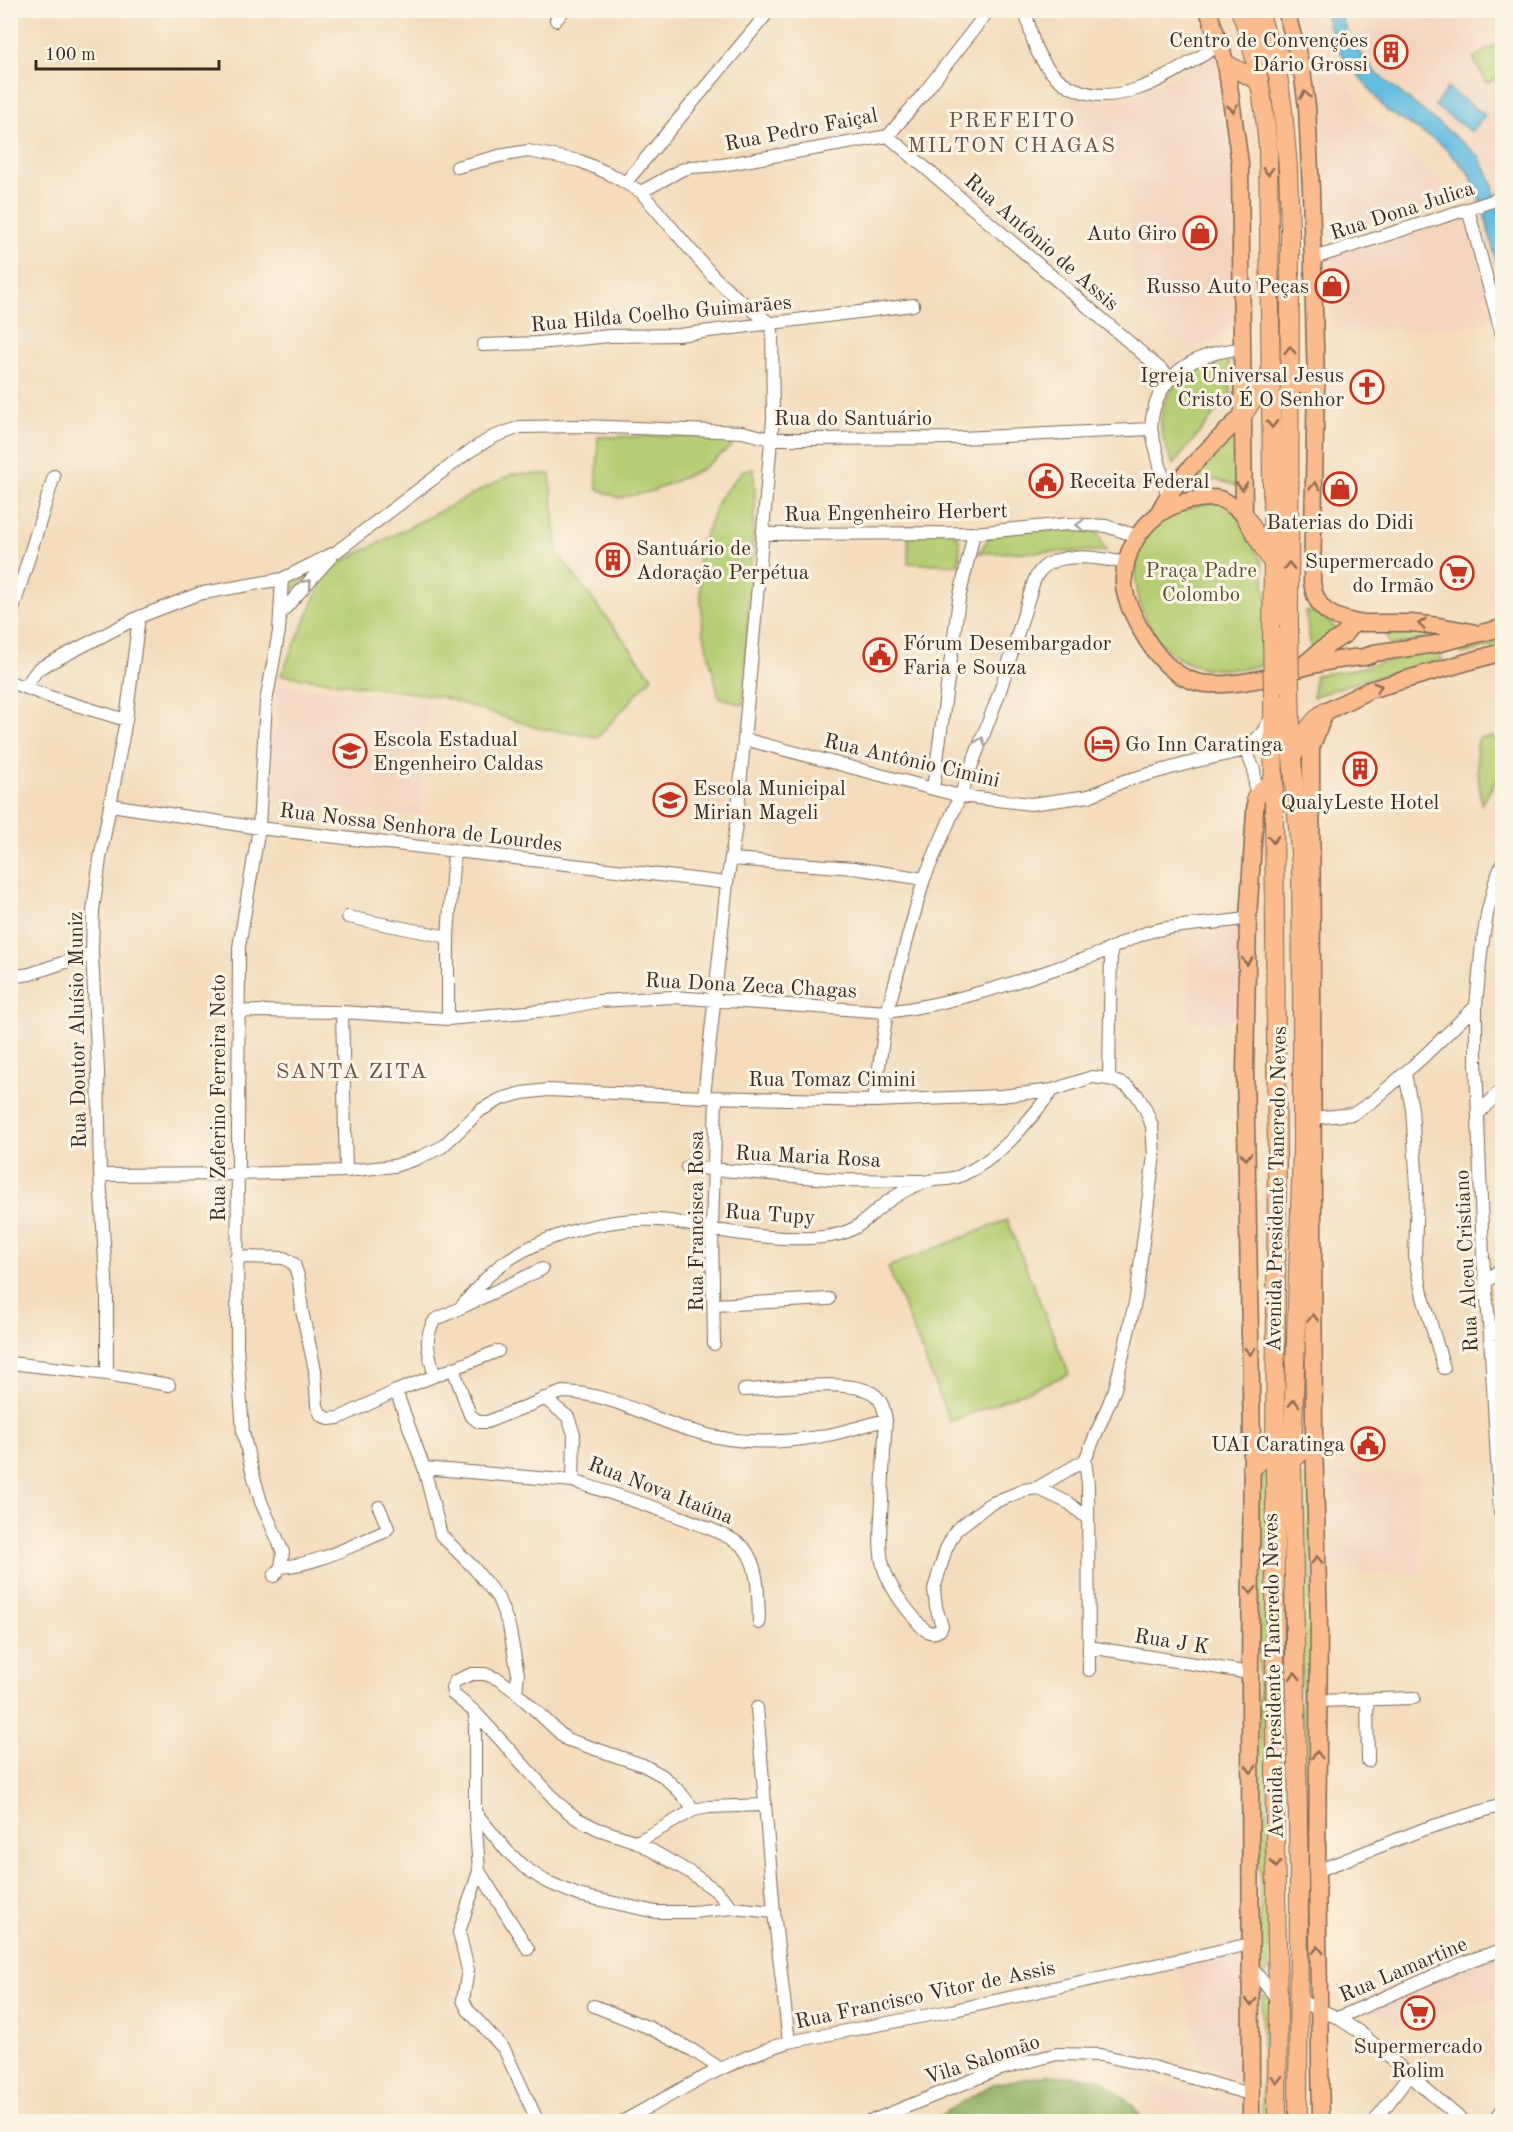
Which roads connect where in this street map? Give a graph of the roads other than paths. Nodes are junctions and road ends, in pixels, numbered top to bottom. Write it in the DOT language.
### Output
graph roads {
  1 [pos="770,10"];
  2 [pos="989,10"];
  3 [pos="1025,10"];
  4 [pos="1208,10"];
  5 [pos="1240,10"];
  6 [pos="1259,10"];
  7 [pos="1286,10"];
  8 [pos="1220,45"];
  9 [pos="1272,52"];
  10 [pos="1226,64"];
  11 [pos="1302,70"];
  12 [pos="1259,81"];
  13 [pos="888,136"];
  14 [pos="457,167"];
  15 [pos="626,182"];
  16 [pos="641,192"];
  17 [pos="1503,198"];
  18 [pos="1472,208"];
  19 [pos="1314,258"];
  20 [pos="913,305"];
  21 [pos="772,324"];
  22 [pos="1503,335"];
  23 [pos="483,345"];
  24 [pos="1241,349"];
  25 [pos="1271,372"];
  26 [pos="1171,378"];
  27 [pos="1290,383"];
  28 [pos="1316,385"];
  29 [pos="1242,416"];
  30 [pos="1151,429"];
  31 [pos="771,439"];
  32 [pos="54,477"];
  33 [pos="1167,494"];
  34 [pos="1158,514"];
  35 [pos="1244,514"];
  36 [pos="974,533"];
  37 [pos="762,534"];
  38 [pos="1137,536"];
  39 [pos="336,552"];
  40 [pos="1127,563"];
  41 [pos="1273,565"];
  42 [pos="282,579"];
  43 [pos="280,614"];
  44 [pos="139,617"];
  45 [pos="10,620"];
  46 [pos="1361,623"];
  47 [pos="1280,628"];
  48 [pos="1503,628"];
  49 [pos="1478,634"];
  50 [pos="1344,635"];
  51 [pos="1436,644"];
  52 [pos="1503,652"];
  53 [pos="1374,653"];
  54 [pos="1356,657"];
  55 [pos="1300,668"];
  56 [pos="1448,668"];
  57 [pos="10,682"];
  58 [pos="25,687"];
  59 [pos="1325,712"];
  60 [pos="1272,716"];
  61 [pos="126,720"];
  62 [pos="744,740"];
  63 [pos="1246,750"];
  64 [pos="1292,757"];
  65 [pos="1272,781"];
  66 [pos="933,789"];
  67 [pos="960,796"];
  68 [pos="1256,797"];
  69 [pos="111,805"];
  70 [pos="259,828"];
  71 [pos="454,850"];
  72 [pos="732,859"];
  73 [pos="1503,864"];
  74 [pos="924,879"];
  75 [pos="728,883"];
  76 [pos="348,917"];
  77 [pos="1248,918"];
  78 [pos="448,937"];
  79 [pos="1111,949"];
  80 [pos="92,953"];
  81 [pos="10,977"];
  82 [pos="716,1000"];
  83 [pos="1476,1006"];
  84 [pos="238,1011"];
  85 [pos="342,1012"];
  86 [pos="887,1012"];
  87 [pos="448,1019"];
  88 [pos="1405,1074"];
  89 [pos="1109,1079"];
  90 [pos="1503,1089"];
  91 [pos="1053,1090"];
  92 [pos="710,1098"];
  93 [pos="874,1101"];
  94 [pos="1478,1114"];
  95 [pos="1313,1118"];
  96 [pos="687,1167"];
  97 [pos="715,1170"];
  98 [pos="346,1171"];
  99 [pos="237,1174"];
  100 [pos="100,1175"];
  101 [pos="927,1181"];
  102 [pos="712,1230"];
  103 [pos="236,1257"];
  104 [pos="1503,1267"];
  105 [pos="542,1269"];
  106 [pos="1485,1284"];
  107 [pos="829,1299"];
  108 [pos="714,1305"];
  109 [pos="461,1307"];
  110 [pos="1496,1334"];
  111 [pos="714,1344"];
  112 [pos="498,1351"];
  113 [pos="10,1363"];
  114 [pos="453,1368"];
  115 [pos="1444,1368"];
  116 [pos="107,1374"];
  117 [pos="434,1375"];
  118 [pos="169,1385"];
  119 [pos="744,1389"];
  120 [pos="396,1391"];
  121 [pos="544,1398"];
  122 [pos="886,1420"];
  123 [pos="1499,1435"];
  124 [pos="1314,1439"];
  125 [pos="1275,1448"];
  126 [pos="1086,1460"];
  127 [pos="1292,1461"];
  128 [pos="424,1468"];
  129 [pos="1252,1468"];
  130 [pos="1501,1477"];
  131 [pos="573,1481"];
  132 [pos="1037,1488"];
  133 [pos="379,1507"];
  134 [pos="1500,1513"];
  135 [pos="1088,1519"];
  136 [pos="759,1623"];
  137 [pos="1089,1647"];
  138 [pos="1089,1670"];
  139 [pos="1250,1673"];
  140 [pos="516,1692"];
  141 [pos="1414,1698"];
  142 [pos="1367,1700"];
  143 [pos="1318,1701"];
  144 [pos="757,1708"];
  145 [pos="475,1712"];
  146 [pos="1368,1761"];
  147 [pos="764,1805"];
  148 [pos="1503,1805"];
  149 [pos="694,1810"];
  150 [pos="475,1812"];
  151 [pos="636,1842"];
  152 [pos="479,1871"];
  153 [pos="1317,1871"];
  154 [pos="733,1908"];
  155 [pos="774,1912"];
  156 [pos="1250,1944"];
  157 [pos="528,1949"];
  158 [pos="1503,1950"];
  159 [pos="1251,1967"];
  160 [pos="1278,2000"];
  161 [pos="1299,2000"];
  162 [pos="594,2006"];
  163 [pos="1320,2008"];
  164 [pos="1338,2018"];
  165 [pos="789,2042"];
  166 [pos="721,2069"];
  167 [pos="1409,2076"];
  168 [pos="1250,2094"];
  169 [pos="1503,2110"];
  170 [pos="538,2121"];
  171 [pos="622,2121"];
  172 [pos="869,2121"];
  173 [pos="1251,2121"];
  174 [pos="1277,2121"];
  175 [pos="1298,2121"];
  176 [pos="1321,2121"];
  177 [pos="1374,2121"];
  178 [pos="1464,2121"];
  179 [pos="1494,2121"];
  1 -- 15 [label="street"];
  2 -- 13 [label="street, Rua Pedro Faiçal"];
  3 -- 8 [label="street"];
  4 -- 8 [label="main road"];
  5 -- 12 [label="highway, Avenida Presidente Tancredo Neves"];
  6 -- 9 [label="highway, Avenida Presidente Tancredo Neves"];
  7 -- 11 [label="main road"];
  8 -- 10 [label="main road"];
  9 -- 11 [label="highway"];
  27 -- 9 [label="highway, Avenida Presidente Tancredo Neves, one-way"];
  10 -- 12 [label="highway"];
  10 -- 24 [label="main road, one-way"];
  19 -- 11 [label="main road, one-way"];
  12 -- 25 [label="highway, Avenida Presidente Tancredo Neves, one-way"];
  13 -- 16 [label="street, Rua Pedro Faiçal"];
  13 -- 26 [label="street, Rua Antônio de Assis"];
  14 -- 15 [label="street"];
  15 -- 16 [label="street"];
  16 -- 21 [label="street"];
  17 -- 18 [label="street, Rua Dona Julica"];
  18 -- 19 [label="street, Rua Dona Julica"];
  18 -- 22 [label="street"];
  19 -- 28 [label="main road"];
  20 -- 21 [label="street, Rua Hilda Coelho Guimarães"];
  21 -- 23 [label="street, Rua Hilda Coelho Guimarães"];
  21 -- 31 [label="street, Rua Francisca Rosa"];
  24 -- 26 [label="street"];
  24 -- 29 [label="main road"];
  25 -- 29 [label="highway"];
  25 -- 41 [label="highway, Avenida Presidente Tancredo Neves, one-way"];
  26 -- 30 [label="street"];
  27 -- 28 [label="highway"];
  47 -- 27 [label="highway, Avenida Presidente Tancredo Neves, one-way"];
  46 -- 28 [label="main road, one-way"];
  29 -- 33 [label="main road"];
  29 -- 35 [label="main road, one-way"];
  30 -- 31 [label="street, Rua do Santuário"];
  30 -- 33 [label="street"];
  31 -- 37 [label="street, Rua Francisca Rosa"];
  31 -- 39 [label="street, Rua do Santuário"];
  32 -- 45 [label="street"];
  33 -- 34 [label="main road"];
  34 -- 35 [label="main road"];
  34 -- 38 [label="main road"];
  35 -- 41 [label="highway"];
  36 -- 37 [label="street, Rua Engenheiro Herbert"];
  38 -- 36 [label="street, Rua Engenheiro Herbert, one-way"];
  36 -- 66 [label="street"];
  37 -- 62 [label="street, Rua Francisca Rosa"];
  38 -- 40 [label="main road"];
  39 -- 42 [label="street"];
  43 -- 39 [label="street, one-way"];
  40 -- 55 [label="main road"];
  67 -- 40 [label="street, one-way"];
  41 -- 47 [label="highway, Avenida Presidente Tancredo Neves"];
  42 -- 43 [label="street, Rua Zeferino Ferreira Neto"];
  42 -- 44 [label="street"];
  43 -- 70 [label="street, Rua Zeferino Ferreira Neto"];
  44 -- 58 [label="street"];
  44 -- 61 [label="street, Rua Doutor Aluísio Muniz"];
  49 -- 46 [label="main road, one-way"];
  46 -- 50 [label="main road"];
  46 -- 53 [label="main road"];
  47 -- 60 [label="highway, Avenida Presidente Tancredo Neves, bridge"];
  47 -- 64 [label="highway, Avenida Presidente Tancredo Neves, bridge"];
  48 -- 49 [label="main road"];
  49 -- 51 [label="main road"];
  50 -- 54 [label="main road"];
  50 -- 55 [label="main road"];
  51 -- 53 [label="main road"];
  51 -- 56 [label="main road"];
  52 -- 56 [label="main road"];
  53 -- 54 [label="main road"];
  54 -- 55 [label="main road"];
  59 -- 56 [label="main road, one-way"];
  57 -- 58 [label="street"];
  58 -- 61 [label="street"];
  59 -- 64 [label="highway"];
  59 -- 95 [label="main road, Avenida Presidente Tancredo Neves"];
  60 -- 63 [label="street"];
  60 -- 65 [label="highway, Avenida Presidente Tancredo Neves"];
  61 -- 69 [label="street, Rua Doutor Aluísio Muniz"];
  62 -- 66 [label="street, Rua Antônio Cimini"];
  62 -- 72 [label="street, Rua Francisca Rosa"];
  63 -- 67 [label="street, Rua Antônio Cimini"];
  63 -- 68 [label="street"];
  127 -- 64 [label="highway, Avenida Presidente Tancredo Neves, one-way"];
  65 -- 68 [label="highway"];
  65 -- 125 [label="highway, Avenida Presidente Tancredo Neves, one-way"];
  66 -- 67 [label="street, Rua Antônio Cimini"];
  67 -- 74 [label="street"];
  68 -- 77 [label="main road, Avenida Presidente Tancredo Neves"];
  69 -- 70 [label="street, Rua Nossa Senhora de Lourdes"];
  69 -- 80 [label="street, Rua Doutor Aluísio Muniz"];
  70 -- 71 [label="street, Rua Nossa Senhora de Lourdes"];
  70 -- 84 [label="street, Rua Zeferino Ferreira Neto"];
  71 -- 75 [label="street, Rua Nossa Senhora de Lourdes"];
  71 -- 78 [label="street"];
  72 -- 74 [label="street"];
  72 -- 75 [label="street, Rua Francisca Rosa"];
  73 -- 83 [label="street, Rua Alceu Cristiano"];
  74 -- 86 [label="street"];
  75 -- 82 [label="street, Rua Francisca Rosa"];
  76 -- 78 [label="street"];
  77 -- 79 [label="street, Rua Dona Zeca Chagas"];
  77 -- 129 [label="main road, Avenida Presidente Tancredo Neves, one-way"];
  78 -- 87 [label="street"];
  79 -- 86 [label="street, Rua Dona Zeca Chagas"];
  79 -- 89 [label="street"];
  80 -- 81 [label="street"];
  80 -- 100 [label="street, Rua Doutor Aluísio Muniz"];
  82 -- 86 [label="street, Rua Dona Zeca Chagas"];
  82 -- 87 [label="street, Rua Dona Zeca Chagas"];
  82 -- 92 [label="street, Rua Francisca Rosa"];
  83 -- 88 [label="street"];
  83 -- 94 [label="street, Rua Alceu Cristiano"];
  84 -- 85 [label="street, Rua Dona Zeca Chagas"];
  84 -- 99 [label="street, Rua Zeferino Ferreira Neto"];
  85 -- 87 [label="street, Rua Dona Zeca Chagas"];
  85 -- 98 [label="street"];
  86 -- 93 [label="street"];
  88 -- 95 [label="street"];
  88 -- 115 [label="street"];
  89 -- 91 [label="street, Rua Tomaz Cimini"];
  89 -- 126 [label="street"];
  90 -- 94 [label="street"];
  91 -- 93 [label="street, Rua Tomaz Cimini"];
  91 -- 101 [label="street, Rua Tupy"];
  92 -- 93 [label="street, Rua Tomaz Cimini"];
  92 -- 97 [label="street, Rua Francisca Rosa"];
  92 -- 98 [label="street, Rua Tomaz Cimini"];
  94 -- 106 [label="street, Rua Alceu Cristiano"];
  124 -- 95 [label="main road, Avenida Presidente Tancredo Neves, one-way"];
  96 -- 97 [label="street, Rua Maria Rosa"];
  97 -- 101 [label="street, Rua Maria Rosa"];
  97 -- 102 [label="street, Rua Francisca Rosa"];
  98 -- 99 [label="street, Rua Tomaz Cimini"];
  99 -- 100 [label="street, Rua Tomaz Cimini"];
  99 -- 103 [label="street, Rua Zeferino Ferreira Neto"];
  100 -- 116 [label="street, Rua Doutor Aluísio Muniz"];
  101 -- 102 [label="street, Rua Tupy"];
  102 -- 108 [label="street, Rua Francisca Rosa"];
  102 -- 109 [label="street, Rua Tupy"];
  103 -- 120 [label="street"];
  103 -- 133 [label="street, Rua Zeferino Ferreira Neto"];
  104 -- 106 [label="street"];
  105 -- 109 [label="street"];
  106 -- 110 [label="street, Rua Alceu Cristiano"];
  107 -- 108 [label="street"];
  108 -- 111 [label="street, Rua Francisca Rosa"];
  109 -- 117 [label="street"];
  110 -- 123 [label="street, Rua Alceu Cristiano"];
  112 -- 114 [label="street"];
  113 -- 116 [label="street"];
  114 -- 117 [label="street"];
  114 -- 121 [label="street"];
  116 -- 118 [label="street"];
  117 -- 120 [label="street"];
  119 -- 122 [label="street"];
  120 -- 128 [label="street"];
  121 -- 122 [label="street"];
  121 -- 131 [label="street, Rua Nova Itaúna"];
  122 -- 132 [label="street"];
  123 -- 130 [label="street, Rua Alceu Cristiano"];
  124 -- 127 [label="highway"];
  143 -- 124 [label="main road, Avenida Presidente Tancredo Neves, one-way"];
  125 -- 129 [label="highway"];
  125 -- 160 [label="highway, Avenida Presidente Tancredo Neves, one-way"];
  126 -- 132 [label="street"];
  126 -- 135 [label="street"];
  161 -- 127 [label="highway, Avenida Presidente Tancredo Neves, one-way"];
  128 -- 131 [label="street"];
  128 -- 140 [label="street"];
  129 -- 139 [label="main road, Avenida Presidente Tancredo Neves, one-way"];
  130 -- 134 [label="street, Rua Alceu Cristiano"];
  131 -- 136 [label="street, Rua Nova Itaúna"];
  132 -- 135 [label="street"];
  135 -- 137 [label="street"];
  137 -- 138 [label="street"];
  137 -- 139 [label="street, Rua J K"];
  139 -- 156 [label="main road, Avenida Presidente Tancredo Neves, one-way"];
  140 -- 145 [label="street"];
  140 -- 149 [label="street"];
  141 -- 142 [label="street"];
  142 -- 143 [label="street"];
  142 -- 146 [label="street"];
  153 -- 143 [label="main road, Avenida Presidente Tancredo Neves, one-way"];
  144 -- 147 [label="street"];
  145 -- 150 [label="street"];
  145 -- 151 [label="street"];
  147 -- 149 [label="street"];
  147 -- 155 [label="street"];
  148 -- 153 [label="street"];
  149 -- 151 [label="street"];
  150 -- 152 [label="street"];
  150 -- 154 [label="street"];
  151 -- 154 [label="street"];
  152 -- 157 [label="street"];
  152 -- 170 [label="street"];
  163 -- 153 [label="main road, Avenida Presidente Tancredo Neves, one-way"];
  154 -- 155 [label="street"];
  155 -- 165 [label="street"];
  156 -- 159 [label="main road, Avenida Presidente Tancredo Neves"];
  156 -- 165 [label="street, Rua Francisco Vitor de Assis"];
  158 -- 164 [label="street, Rua Lamartine"];
  159 -- 160 [label="street"];
  159 -- 168 [label="main road, Avenida Presidente Tancredo Neves, one-way"];
  160 -- 174 [label="highway, Avenida Presidente Tancredo Neves, one-way"];
  161 -- 163 [label="street, Rua Lamartine"];
  161 -- 175 [label="highway, Avenida Presidente Tancredo Neves"];
  162 -- 166 [label="street"];
  163 -- 164 [label="street, Rua Lamartine"];
  163 -- 176 [label="main road, Avenida Presidente Tancredo Neves"];
  164 -- 167 [label="street"];
  165 -- 166 [label="street, Rua Francisco Vitor de Assis"];
  166 -- 171 [label="street, Rua Francisco Vitor de Assis"];
  167 -- 177 [label="street"];
  167 -- 178 [label="street"];
  168 -- 172 [label="street, Vila Salomão"];
  168 -- 173 [label="main road, Avenida Presidente Tancredo Neves"];
  169 -- 179 [label="street"];
}
